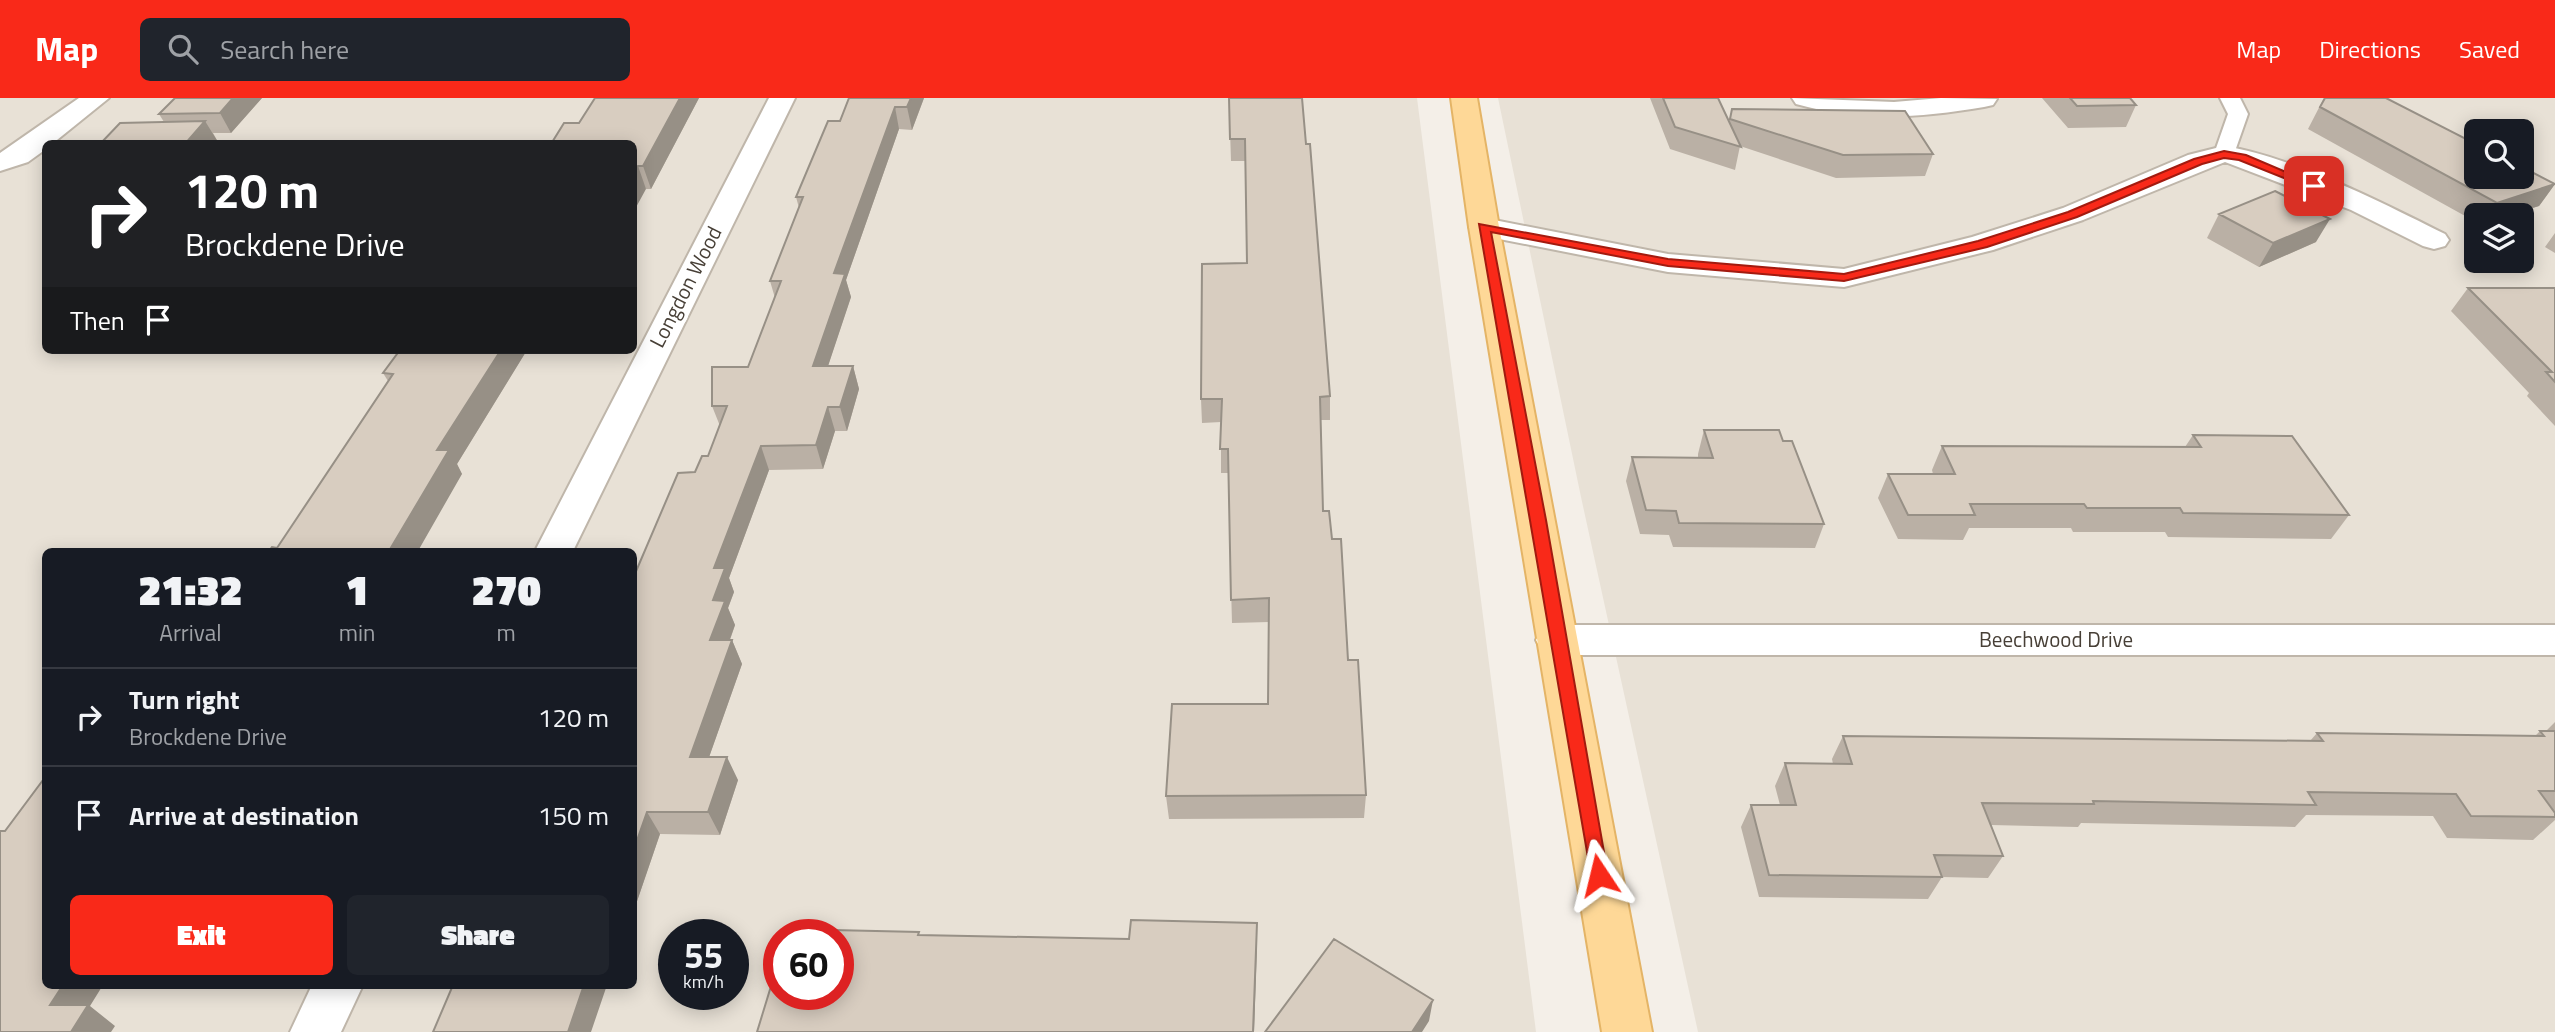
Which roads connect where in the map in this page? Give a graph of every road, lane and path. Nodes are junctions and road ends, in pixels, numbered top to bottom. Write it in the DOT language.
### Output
graph roads {
  1 [pos="96,98"];
  2 [pos="782,98"];
  3 [pos="1464,98"];
  4 [pos="1805,98"];
  5 [pos="2230,98"];
  6 [pos="1984,99"];
  7 [pos="2224,154"];
  8 [pos="0,163"];
  9 [pos="1484,227"];
  10 [pos="2434,240"];
  11 [pos="556,548"];
  12 [pos="1556,640"];
  13 [pos="2555,640"];
  14 [pos="336,989"];
  15 [pos="315,1032"];
  16 [pos="1627,1032"];
  1 -- 8 [label="street"];
  2 -- 11 [label="street, Longdon Wood"];
  3 -- 9 [label="main road"];
  4 -- 6 [label="street"];
  5 -- 7 [label="lane"];
  7 -- 9 [label="street"];
  7 -- 10 [label="street"];
  9 -- 12 [label="main road"];
  12 -- 13 [label="street, Beechwood Drive"];
  12 -- 16 [label="main road"];
  14 -- 15 [label="street"];
}
